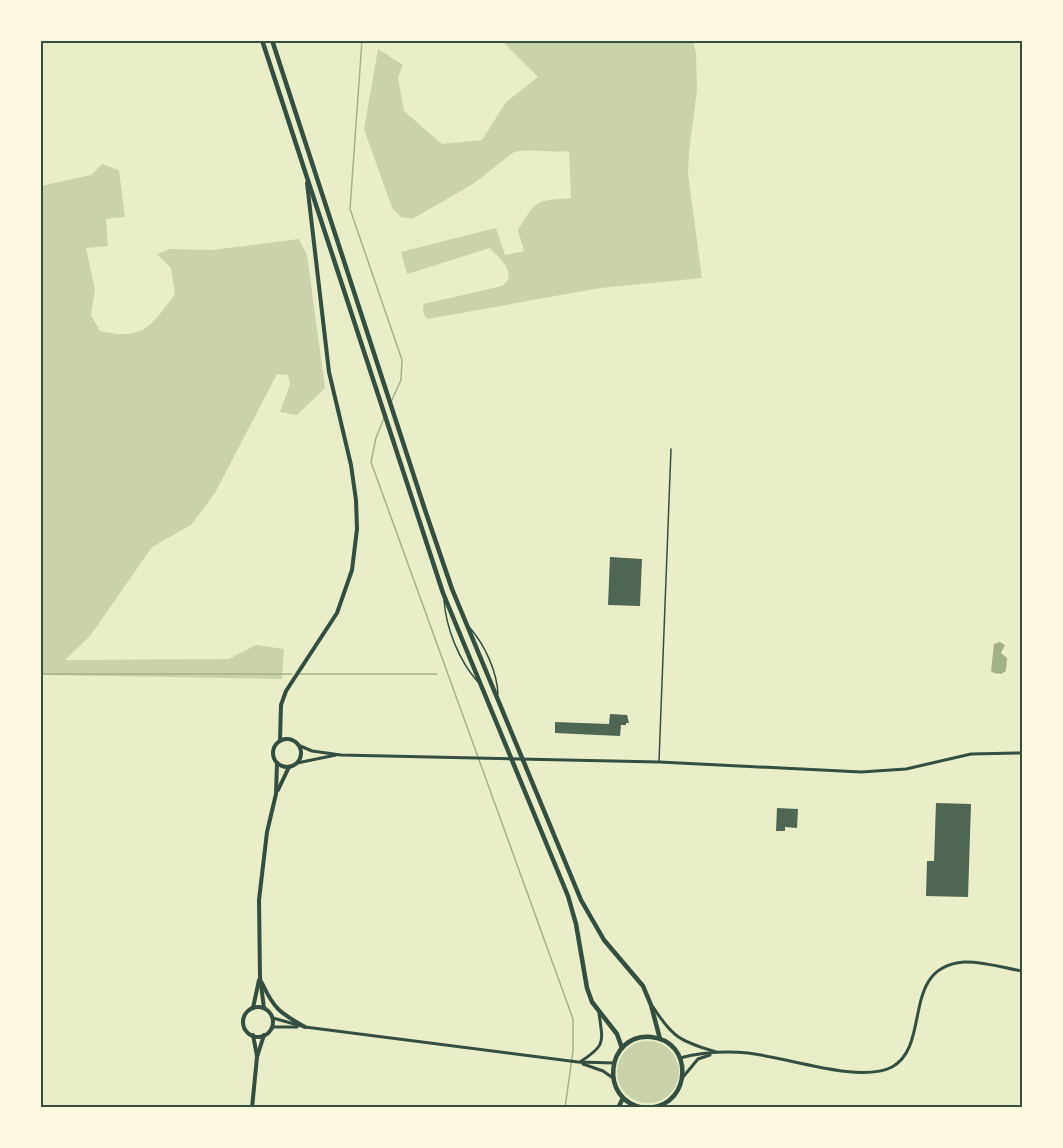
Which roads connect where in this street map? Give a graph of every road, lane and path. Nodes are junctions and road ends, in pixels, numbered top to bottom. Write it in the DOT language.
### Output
graph roads {
  1 [pos="262,40"];
  2 [pos="272,40"];
  3 [pos="306,180"];
  4 [pos="672,449"];
  5 [pos="280,741"];
  6 [pos="298,745"];
  7 [pos="1023,753"];
  8 [pos="341,754"];
  9 [pos="659,762"];
  10 [pos="277,763"];
  11 [pos="297,763"];
  12 [pos="289,767"];
  13 [pos="276,794"];
  14 [pos="1023,971"];
  15 [pos="260,977"];
  16 [pos="651,1005"];
  17 [pos="253,1008"];
  18 [pos="264,1008"];
  19 [pos="599,1013"];
  20 [pos="273,1018"];
  21 [pos="272,1027"];
  22 [pos="305,1027"];
  23 [pos="253,1035"];
  24 [pos="264,1035"];
  25 [pos="660,1039"];
  26 [pos="622,1048"];
  27 [pos="717,1052"];
  28 [pos="257,1057"];
  29 [pos="680,1058"];
  30 [pos="578,1062"];
  31 [pos="614,1063"];
  32 [pos="683,1077"];
  33 [pos="613,1078"];
  34 [pos="623,1098"];
  35 [pos="632,1106"];
  36 [pos="252,1107"];
  37 [pos="618,1107"];
  38 [pos="644,1107"];
  39 [pos="650,1107"];
  1 -- 3 [label="main road"];
  2 -- 16 [label="main road"];
  3 -- 5 [label="street"];
  3 -- 19 [label="main road"];
  4 -- 9 [label="lane"];
  5 -- 6 [label="street"];
  5 -- 10 [label="street"];
  6 -- 8 [label="street"];
  6 -- 11 [label="street"];
  7 -- 9 [label="street"];
  8 -- 9 [label="street"];
  8 -- 11 [label="street"];
  10 -- 12 [label="street"];
  10 -- 13 [label="street"];
  11 -- 12 [label="street"];
  12 -- 13 [label="street"];
  13 -- 15 [label="street"];
  14 -- 27 [label="street"];
  15 -- 17 [label="street"];
  15 -- 18 [label="street"];
  15 -- 22 [label="street"];
  16 -- 25 [label="main road"];
  16 -- 27 [label="street"];
  17 -- 18 [label="street"];
  17 -- 23 [label="street"];
  18 -- 20 [label="street"];
  19 -- 26 [label="main road"];
  19 -- 30 [label="street"];
  20 -- 21 [label="street"];
  20 -- 22 [label="street"];
  21 -- 22 [label="street"];
  21 -- 24 [label="street"];
  22 -- 30 [label="street"];
  23 -- 24 [label="street"];
  23 -- 28 [label="street"];
  24 -- 28 [label="street"];
  25 -- 26 [label="main road"];
  25 -- 29 [label="main road"];
  26 -- 31 [label="main road"];
  27 -- 29 [label="street"];
  27 -- 32 [label="street"];
  28 -- 36 [label="street"];
  29 -- 32 [label="main road"];
  30 -- 31 [label="street"];
  30 -- 33 [label="street"];
  31 -- 33 [label="main road"];
  32 -- 39 [label="main road"];
  33 -- 34 [label="main road"];
  34 -- 35 [label="main road"];
  34 -- 37 [label="main road"];
  35 -- 38 [label="main road"];
}
